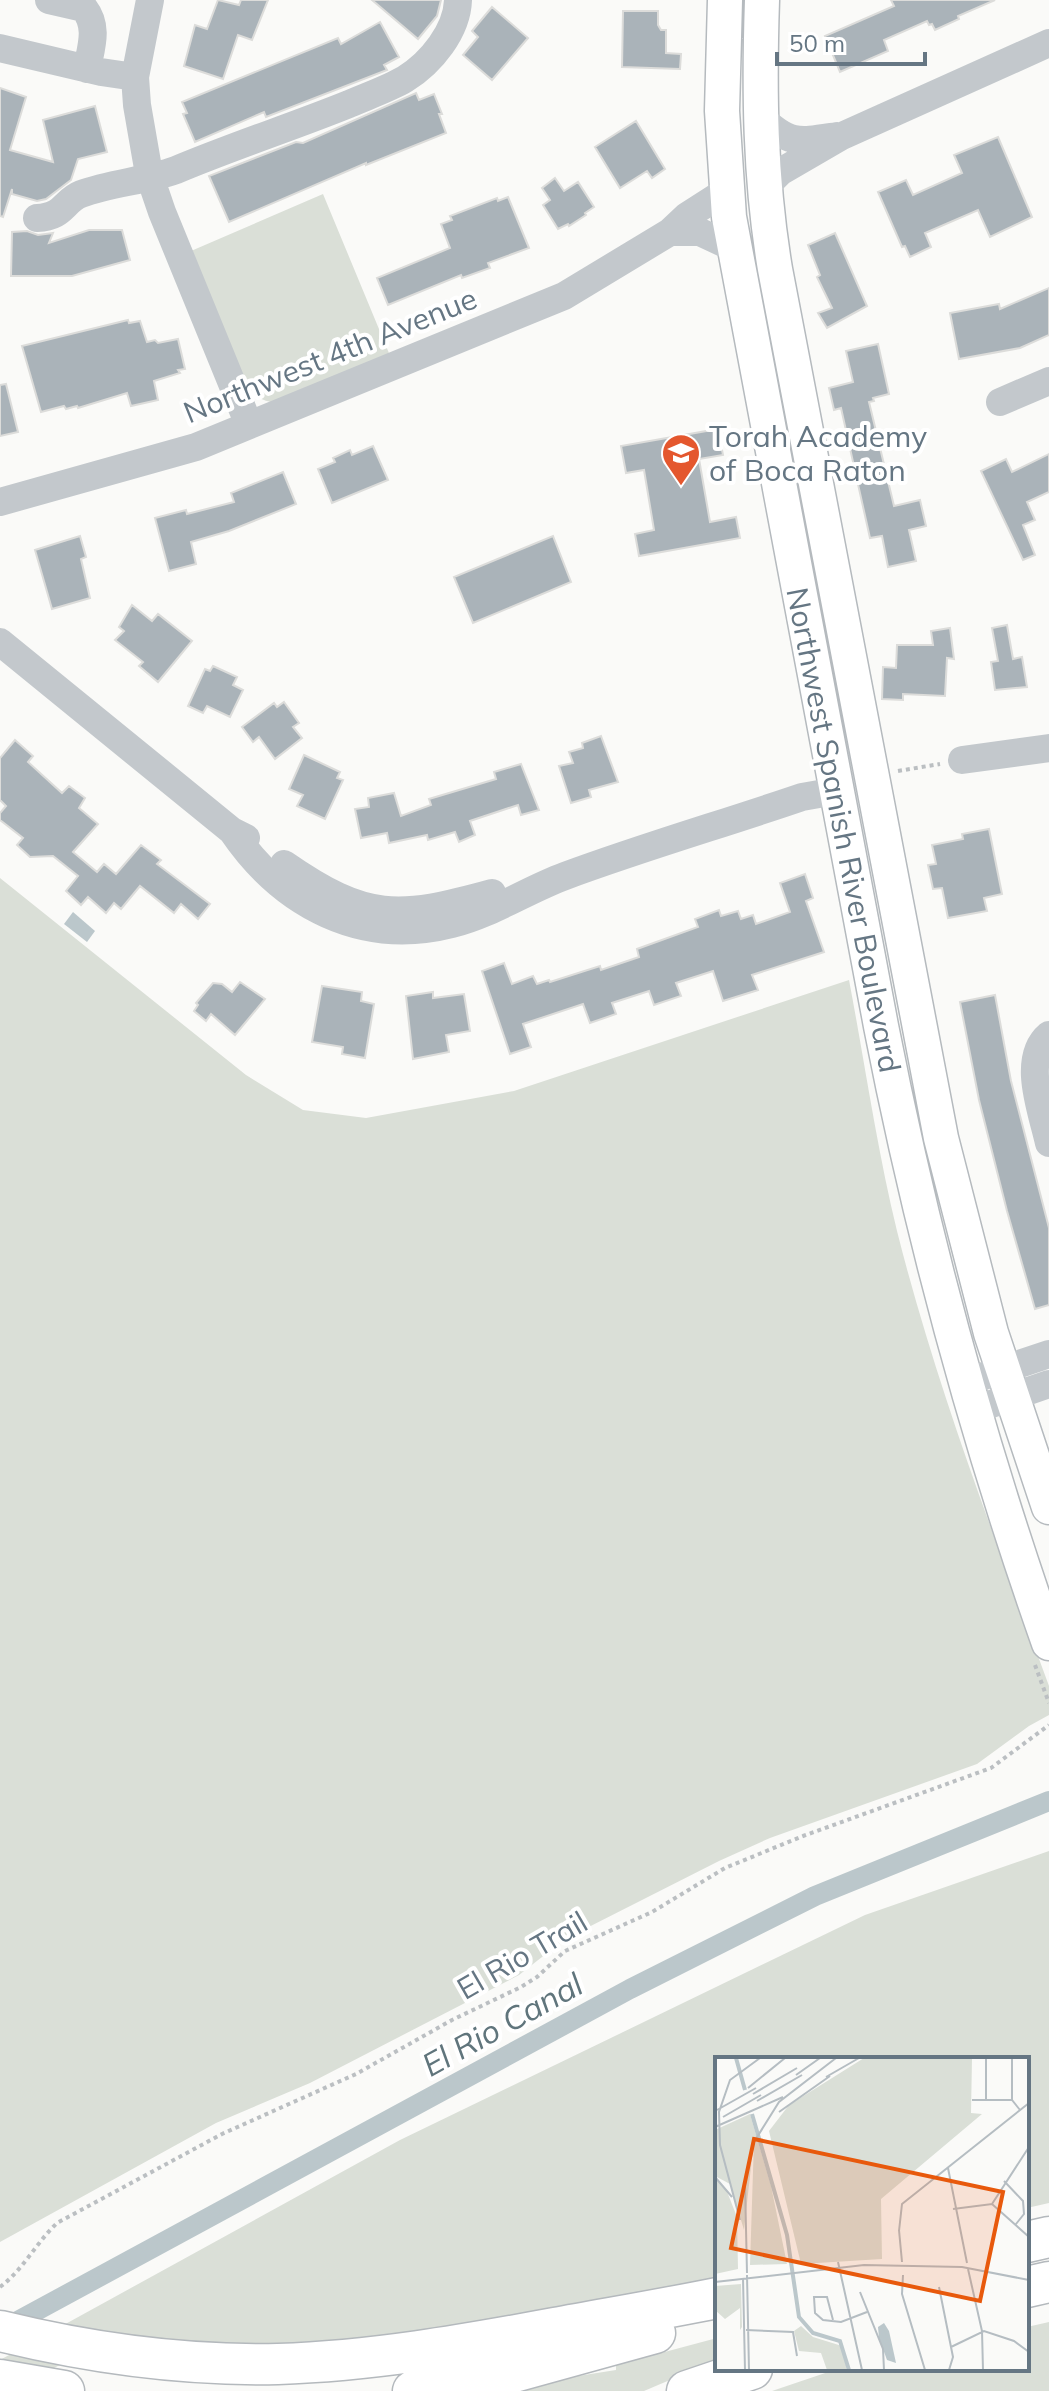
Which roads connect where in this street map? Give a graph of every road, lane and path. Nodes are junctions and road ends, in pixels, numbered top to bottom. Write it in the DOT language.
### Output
graph roads {
  1 [pos="49,0"];
  2 [pos="150,0"];
  3 [pos="458,0"];
  4 [pos="725,0"];
  5 [pos="762,0"];
  6 [pos="1049,43"];
  7 [pos="0,48"];
  8 [pos="87,69"];
  9 [pos="135,77"];
  10 [pos="760,117"];
  11 [pos="842,136"];
  12 [pos="151,179"];
  13 [pos="764,188"];
  14 [pos="726,191"];
  15 [pos="37,218"];
  16 [pos="670,232"];
  17 [pos="734,248"];
  18 [pos="1049,381"];
  19 [pos="1000,402"];
  20 [pos="249,425"];
  21 [pos="0,502"];
  22 [pos="0,642"];
  23 [pos="1049,748"];
  24 [pos="962,760"];
  25 [pos="872,775"];
  26 [pos="836,791"];
  27 [pos="913,993"];
  28 [pos="1049,1035"];
  29 [pos="1049,1143"];
  30 [pos="1049,1354"];
  31 [pos="1007,1383"];
  32 [pos="1049,1384"];
  33 [pos="970,1396"];
  34 [pos="1049,1507"];
  35 [pos="1049,1643"];
  36 [pos="1049,1725"];
  37 [pos="1049,2237"];
  38 [pos="1029,2242"];
  39 [pos="1049,2282"];
  40 [pos="0,2287"];
  41 [pos="1029,2287"];
  42 [pos="715,2298"];
  43 [pos="715,2318"];
  44 [pos="0,2331"];
  45 [pos="746,2371"];
  46 [pos="758,2371"];
  47 [pos="413,2391"];
  48 [pos="687,2391"];
  49 [pos="720,2391"];
  1 -- 8 [label="street"];
  2 -- 9 [label="street"];
  3 -- 12 [label="street"];
  4 -- 14 [label="main road, Northwest Spanish River Boulevard"];
  5 -- 10 [label="main road, Northwest Spanish River Boulevard"];
  6 -- 11 [label="street"];
  7 -- 8 [label="street"];
  8 -- 9 [label="street"];
  9 -- 12 [label="street"];
  10 -- 11 [label="street"];
  10 -- 13 [label="main road, Northwest Spanish River Boulevard"];
  11 -- 13 [label="street"];
  12 -- 15 [label="street"];
  12 -- 20 [label="street"];
  13 -- 25 [label="main road, Northwest Spanish River Boulevard"];
  14 -- 16 [label="street, Northwest 4th Avenue"];
  14 -- 17 [label="main road, Northwest Spanish River Boulevard"];
  16 -- 17 [label="street"];
  16 -- 20 [label="street, Northwest 4th Avenue"];
  17 -- 26 [label="main road, Northwest Spanish River Boulevard"];
  18 -- 19 [label="street"];
  20 -- 21 [label="street, Northwest 4th Avenue"];
  22 -- 26 [label="street"];
  23 -- 24 [label="street"];
  24 -- 25 [label="path"];
  25 -- 27 [label="main road, Northwest Spanish River Boulevard"];
  26 -- 27 [label="main road"];
  26 -- 33 [label="main road, Northwest Spanish River Boulevard"];
  27 -- 31 [label="main road, Northwest Spanish River Boulevard"];
  28 -- 29 [label="street"];
  30 -- 31 [label="street"];
  31 -- 32 [label="street"];
  31 -- 33 [label="street"];
  31 -- 34 [label="main road, Northwest Spanish River Boulevard"];
  33 -- 35 [label="main road, Northwest Spanish River Boulevard"];
  36 -- 40 [label="path, El Rio Trail"];
  37 -- 38 [label="highway"];
  39 -- 41 [label="highway"];
  42 -- 44 [label="highway"];
  43 -- 47 [label="highway"];
  45 -- 48 [label="highway"];
  46 -- 49 [label="highway"];
}
